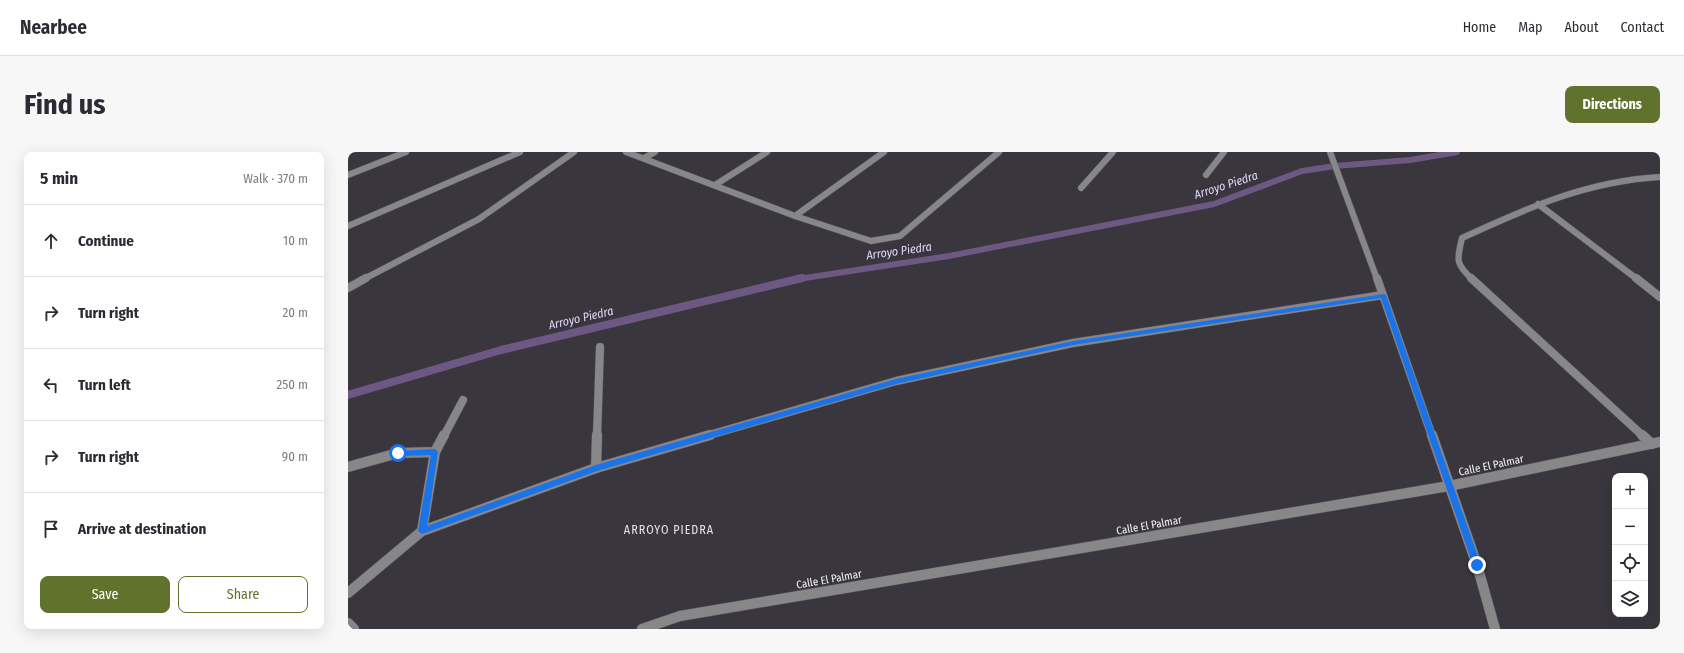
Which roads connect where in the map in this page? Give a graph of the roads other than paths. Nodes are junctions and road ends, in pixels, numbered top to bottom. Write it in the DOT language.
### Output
graph roads {
  1 [pos="406,152"];
  2 [pos="520,152"];
  3 [pos="574,152"];
  4 [pos="626,152"];
  5 [pos="655,152"];
  6 [pos="767,152"];
  7 [pos="884,152"];
  8 [pos="999,152"];
  9 [pos="1113,152"];
  10 [pos="1224,152"];
  11 [pos="1330,152"];
  12 [pos="644,158"];
  13 [pos="348,175"];
  14 [pos="1206,175"];
  15 [pos="1658,179"];
  16 [pos="715,185"];
  17 [pos="1080,188"];
  18 [pos="1538,204"];
  19 [pos="795,216"];
  20 [pos="348,226"];
  21 [pos="348,288"];
  22 [pos="1384,295"];
  23 [pos="1660,297"];
  24 [pos="600,347"];
  25 [pos="463,400"];
  26 [pos="1656,443"];
  27 [pos="435,452"];
  28 [pos="348,467"];
  29 [pos="596,468"];
  30 [pos="1449,486"];
  31 [pos="422,531"];
  32 [pos="348,593"];
  33 [pos="348,623"];
  34 [pos="354,629"];
  35 [pos="642,629"];
  36 [pos="1495,629"];
  1 -- 13 [label="street"];
  2 -- 20 [label="street"];
  3 -- 21 [label="street"];
  4 -- 12 [label="street"];
  5 -- 12 [label="street"];
  6 -- 16 [label="street"];
  7 -- 19 [label="street"];
  8 -- 19 [label="street"];
  9 -- 17 [label="street"];
  10 -- 14 [label="street"];
  11 -- 22 [label="street"];
  12 -- 16 [label="street"];
  15 -- 18 [label="street"];
  16 -- 19 [label="street"];
  18 -- 23 [label="street"];
  18 -- 26 [label="street"];
  22 -- 29 [label="street"];
  22 -- 30 [label="street"];
  24 -- 29 [label="street"];
  25 -- 27 [label="street"];
  26 -- 30 [label="street, Calle El Palmar"];
  27 -- 28 [label="street"];
  27 -- 31 [label="street"];
  29 -- 31 [label="street"];
  30 -- 35 [label="street, Calle El Palmar"];
  30 -- 36 [label="street"];
  31 -- 32 [label="street"];
  33 -- 34 [label="street"];
}
